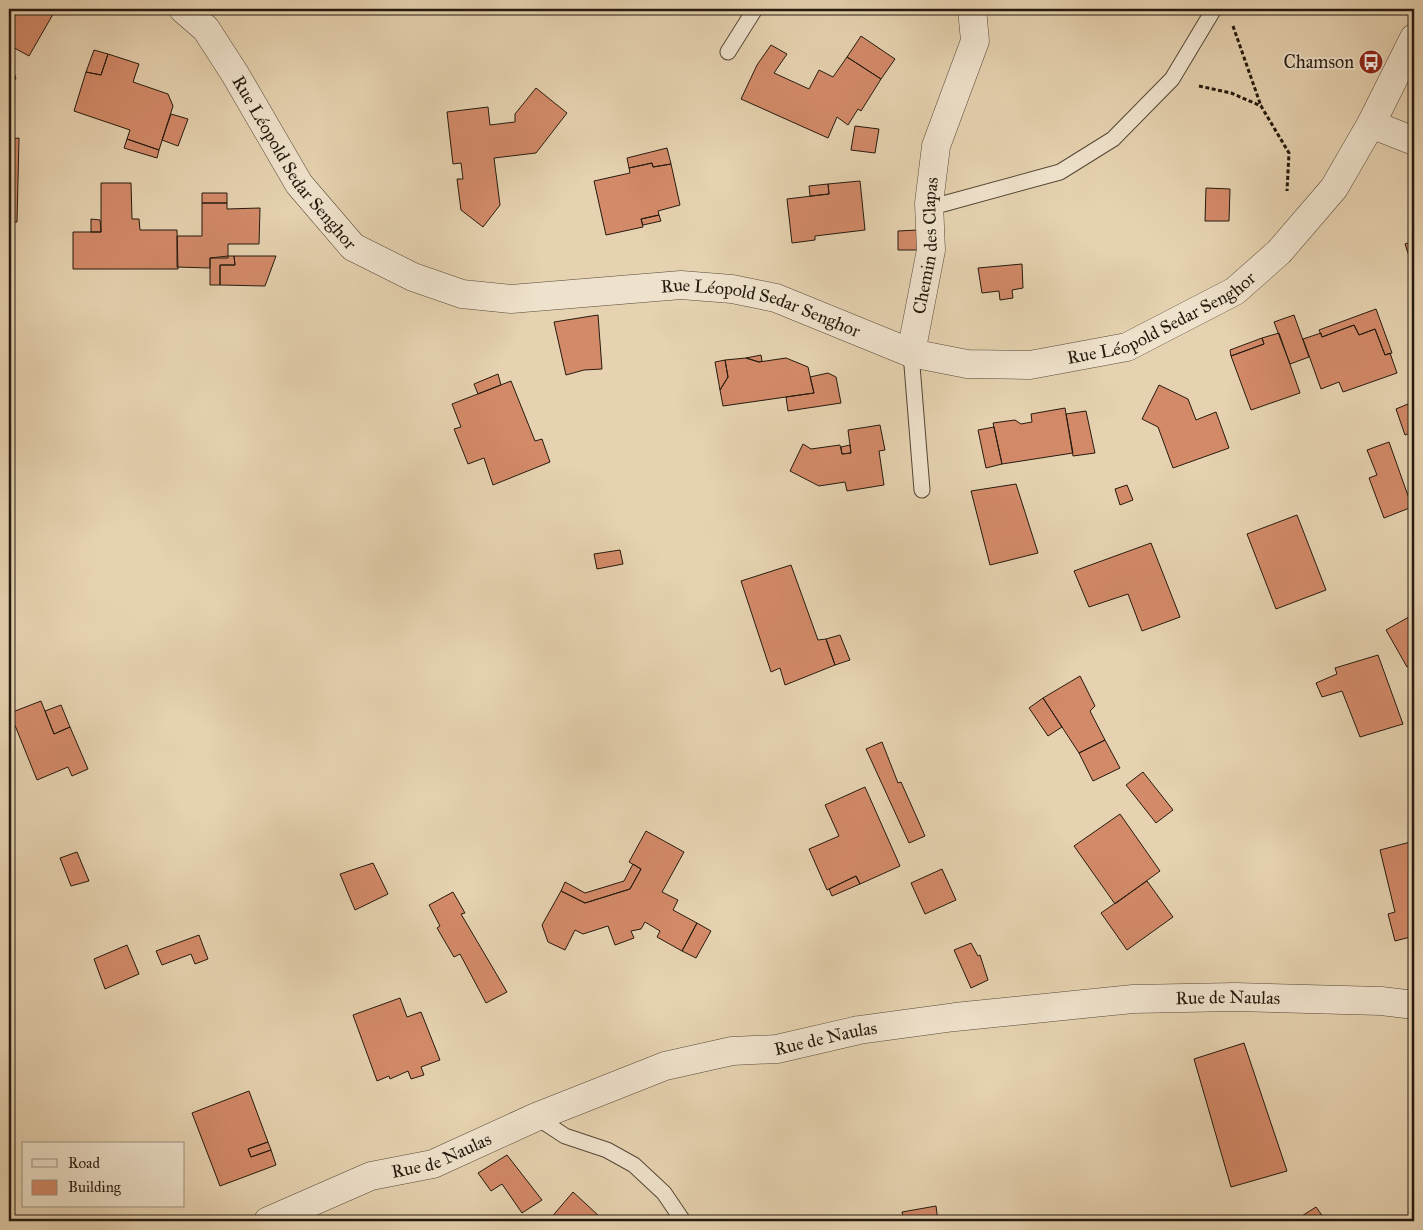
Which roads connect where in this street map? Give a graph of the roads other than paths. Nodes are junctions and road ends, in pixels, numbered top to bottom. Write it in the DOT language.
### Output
graph roads {
  1 [pos="183,9"];
  2 [pos="755,9"];
  3 [pos="972,9"];
  4 [pos="1214,9"];
  5 [pos="1414,38"];
  6 [pos="728,52"];
  7 [pos="1371,124"];
  8 [pos="1414,141"];
  9 [pos="929,203"];
  10 [pos="911,353"];
  11 [pos="922,490"];
  12 [pos="1414,1005"];
  13 [pos="536,1117"];
  14 [pos="268,1221"];
  15 [pos="683,1221"];
  1 -- 10 [label="street, Rue Léopold Sedar Senghor"];
  2 -- 6 [label="lane"];
  3 -- 9 [label="street, Chemin des Clapas"];
  4 -- 9 [label="lane"];
  5 -- 7 [label="street, Rue Léopold Sedar Senghor"];
  7 -- 8 [label="street"];
  7 -- 10 [label="street, Rue Léopold Sedar Senghor"];
  9 -- 10 [label="street, Chemin des Clapas"];
  10 -- 11 [label="lane, Chemin des Clapas"];
  12 -- 13 [label="street, Rue de Naulas"];
  13 -- 14 [label="street, Rue de Naulas"];
  13 -- 15 [label="lane"];
}
